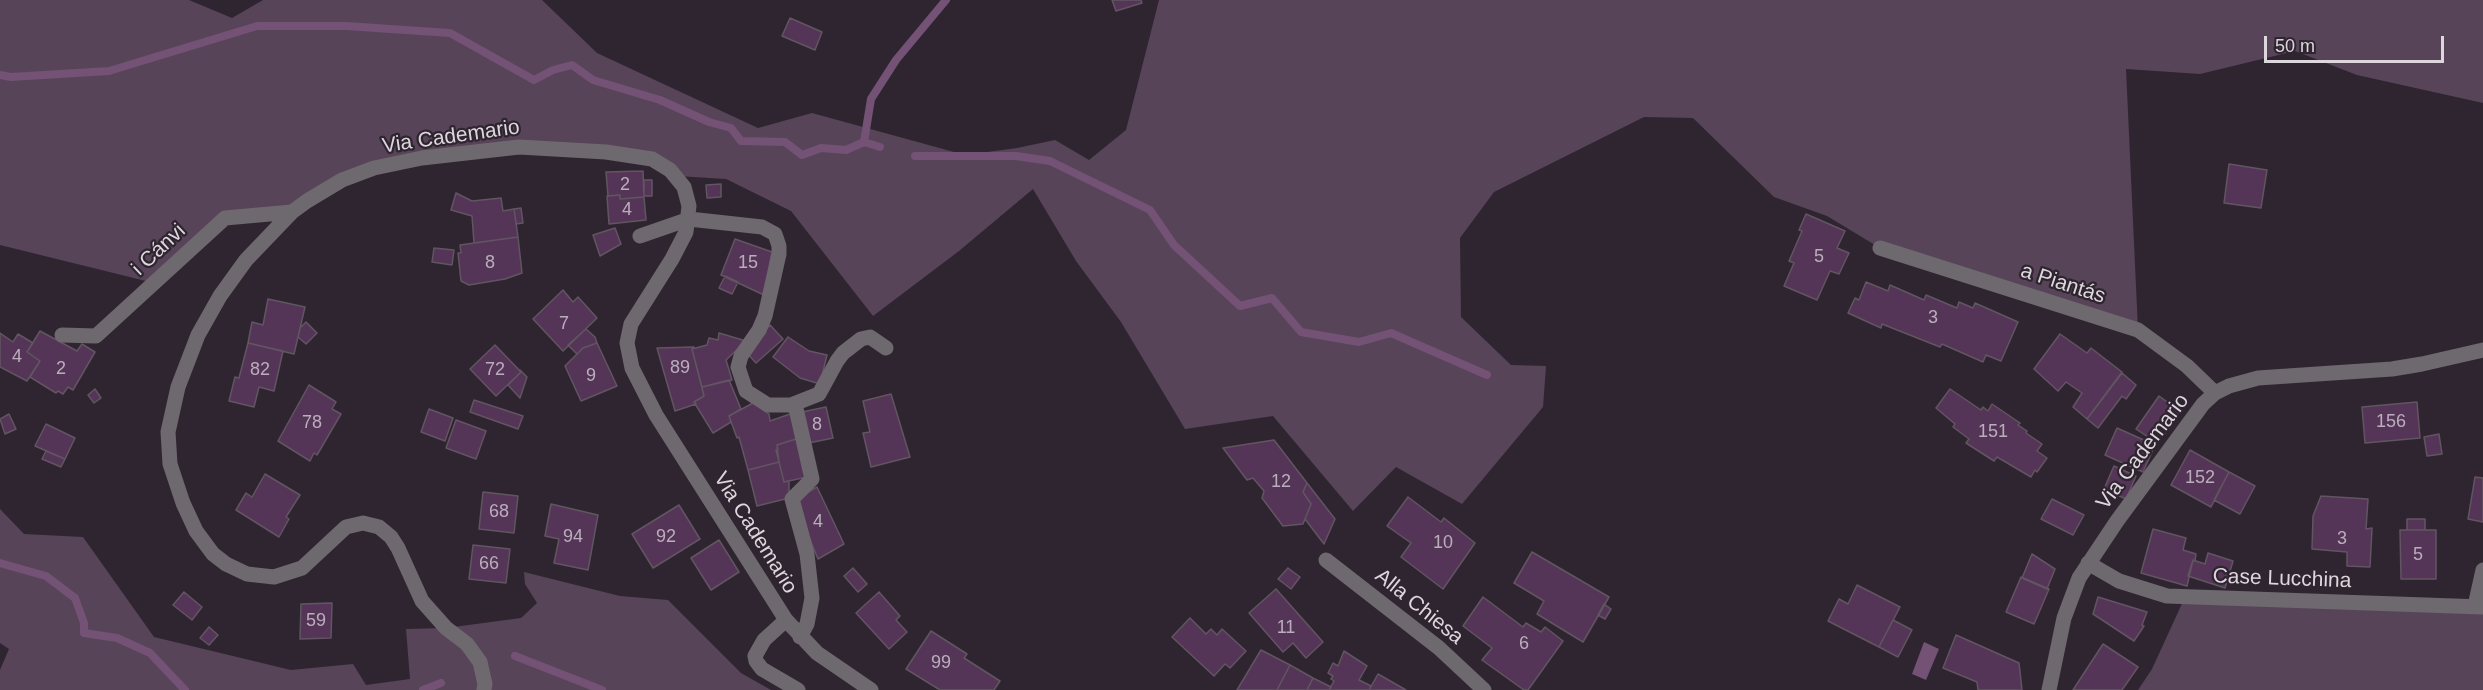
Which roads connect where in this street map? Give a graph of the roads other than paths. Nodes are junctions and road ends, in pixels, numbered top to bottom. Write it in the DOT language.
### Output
graph roads {
  1 [pos="292,212"];
  2 [pos="689,219"];
  3 [pos="640,236"];
  4 [pos="1880,248"];
  5 [pos="62,335"];
  6 [pos="886,348"];
  7 [pos="2483,350"];
  8 [pos="2215,393"];
  9 [pos="795,404"];
  10 [pos="1326,560"];
  11 [pos="2088,563"];
  12 [pos="2483,570"];
  13 [pos="2479,607"];
  14 [pos="786,620"];
  15 [pos="800,637"];
  16 [pos="484,690"];
  17 [pos="798,690"];
  18 [pos="871,690"];
  19 [pos="1484,690"];
  20 [pos="2049,690"];
  1 -- 2 [label="street, Via Cademario"];
  1 -- 5 [label="street, i Cánvi"];
  1 -- 16 [label="street, Via Cademario"];
  2 -- 3 [label="street"];
  2 -- 9 [label="street"];
  2 -- 14 [label="street, Via Cademario"];
  4 -- 8 [label="street, a Piantás"];
  6 -- 9 [label="street"];
  7 -- 8 [label="street, Via Cademario"];
  8 -- 11 [label="street, Via Cademario"];
  9 -- 15 [label="street"];
  10 -- 19 [label="street, Alla Chiesa"];
  11 -- 13 [label="street, Case Lucchina"];
  11 -- 20 [label="street, Via Cademario"];
  12 -- 13 [label="street"];
  14 -- 15 [label="street, Via Cademario"];
  14 -- 17 [label="street"];
  15 -- 18 [label="street, Via Cademario"];
}
